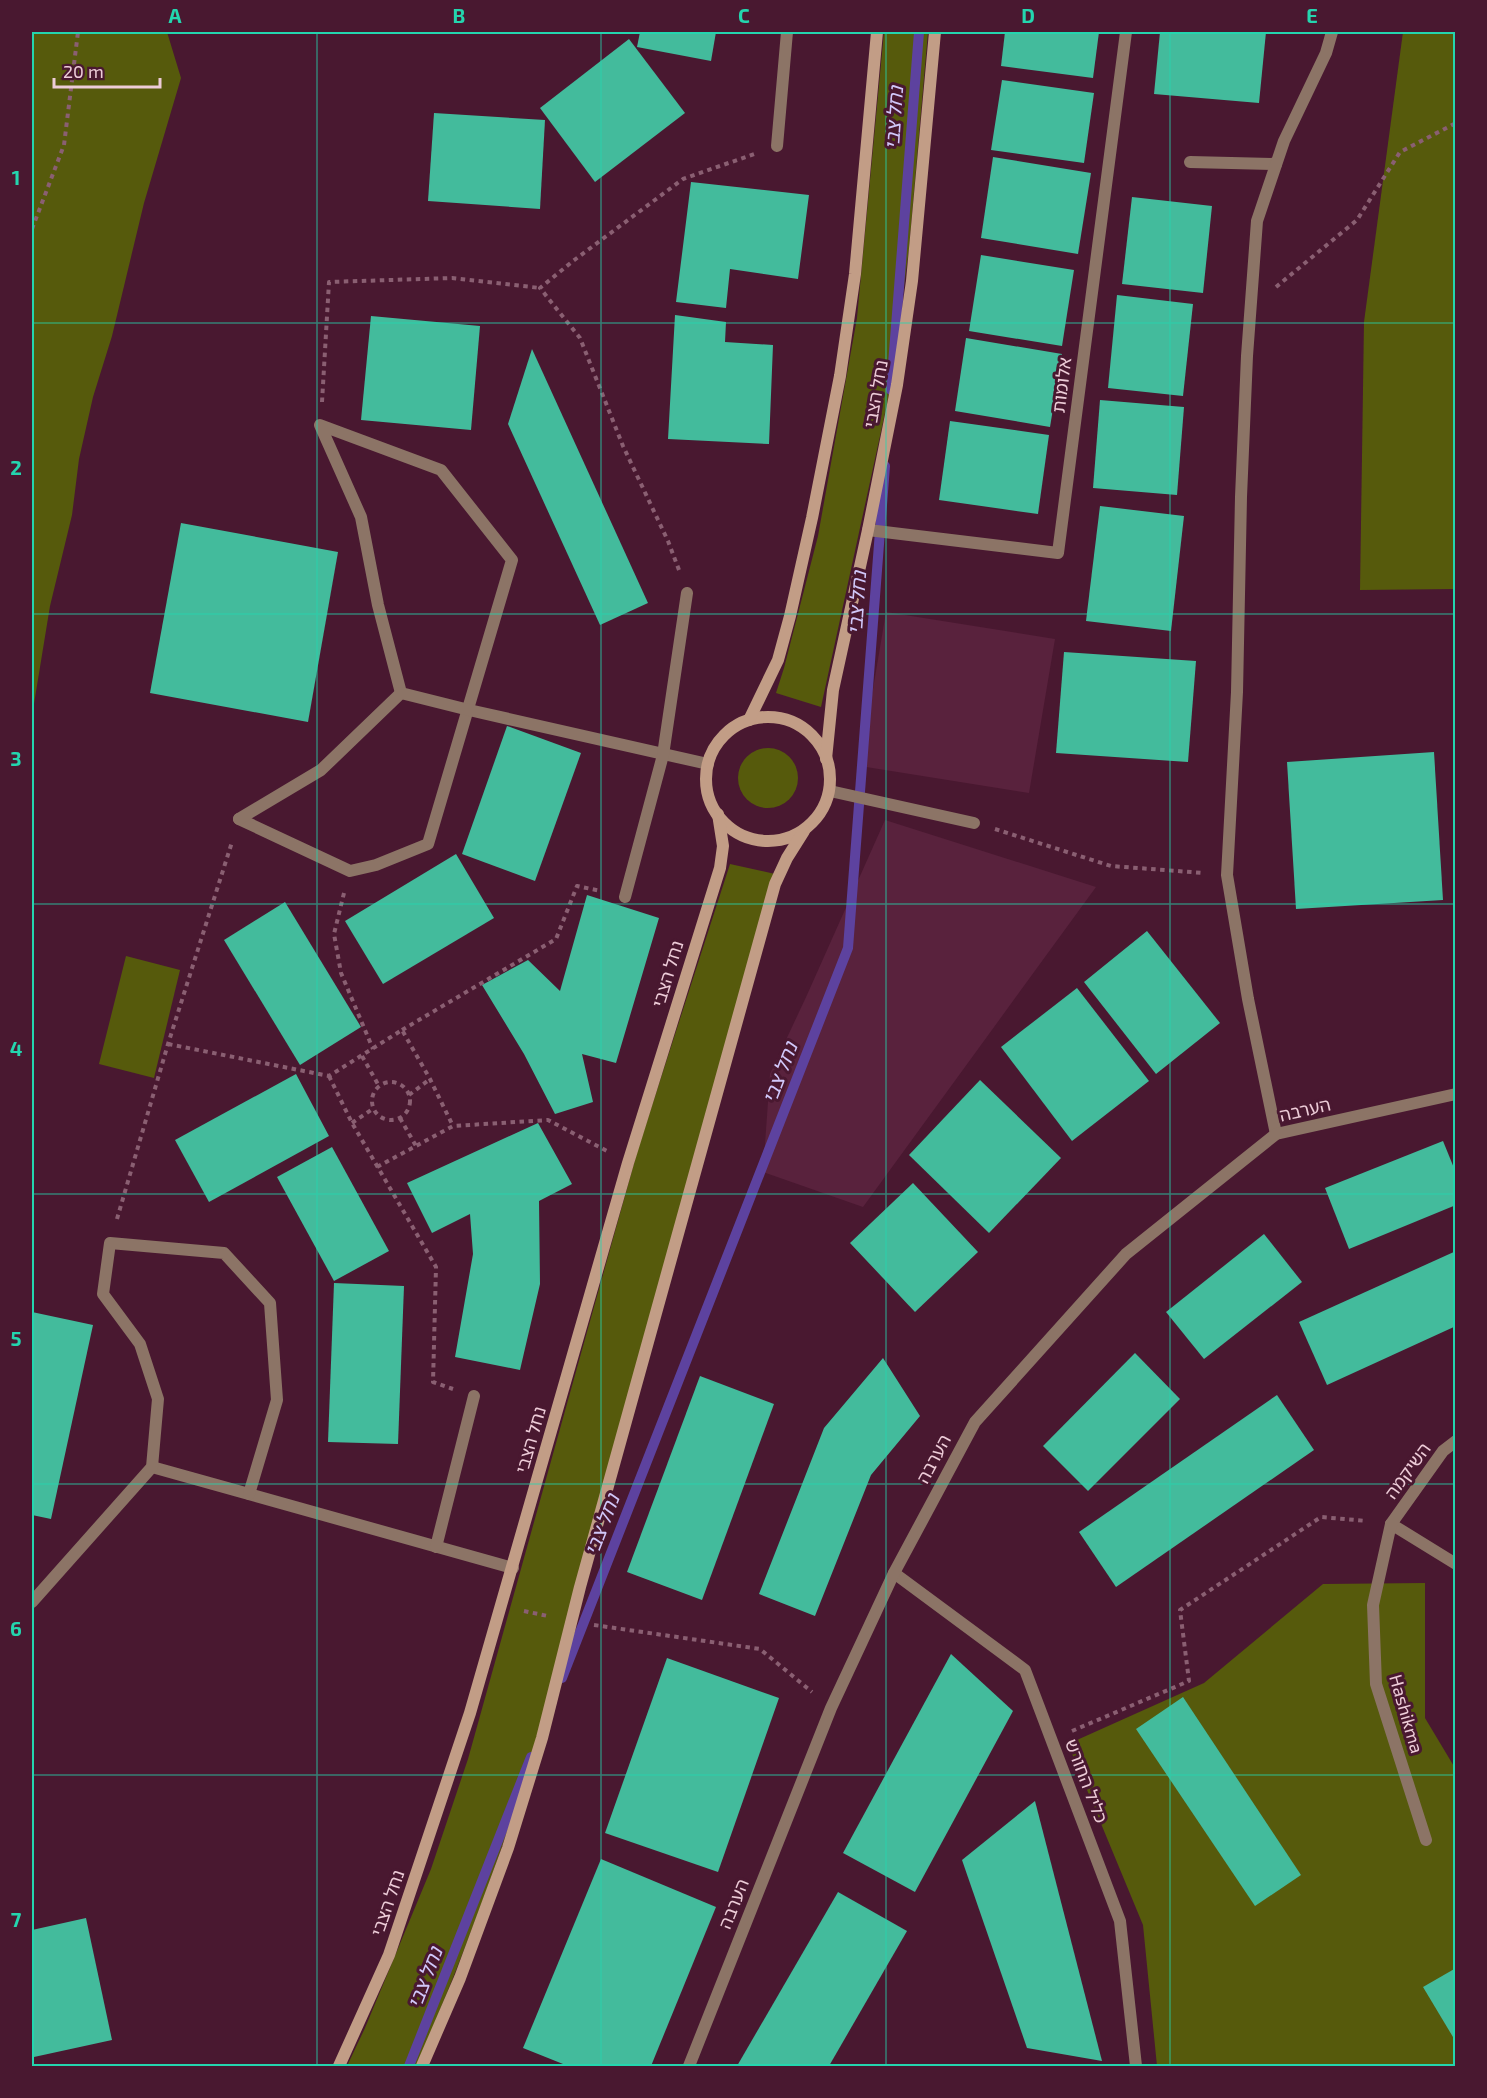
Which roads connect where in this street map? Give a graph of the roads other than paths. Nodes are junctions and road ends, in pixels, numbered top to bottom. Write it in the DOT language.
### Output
graph roads {
  1 [pos="787,32"];
  2 [pos="877,32"];
  3 [pos="935,32"];
  4 [pos="1126,32"];
  5 [pos="1332,32"];
  6 [pos="777,146"];
  7 [pos="1190,162"];
  8 [pos="1276,164"];
  9 [pos="868,530"];
  10 [pos="687,593"];
  11 [pos="401,693"];
  12 [pos="469,710"];
  13 [pos="750,720"];
  14 [pos="663,755"];
  15 [pos="826,759"];
  16 [pos="708,764"];
  17 [pos="830,791"];
  18 [pos="718,814"];
  19 [pos="974,823"];
  20 [pos="804,831"];
  21 [pos="625,897"];
  22 [pos="1455,1094"];
  23 [pos="1276,1134"];
  24 [pos="474,1396"];
  25 [pos="1455,1441"];
  26 [pos="152,1467"];
  27 [pos="249,1494"];
  28 [pos="1391,1524"];
  29 [pos="436,1546"];
  30 [pos="1455,1564"];
  31 [pos="513,1568"];
  32 [pos="894,1572"];
  33 [pos="32,1602"];
  34 [pos="1426,1840"];
  35 [pos="339,2067"];
  36 [pos="422,2067"];
  37 [pos="688,2067"];
  38 [pos="1136,2067"];
  1 -- 6 [label="street"];
  2 -- 13 [label="street"];
  3 -- 9 [label="street, נחל הצבי"];
  4 -- 9 [label="street, אלומות"];
  5 -- 8 [label="street"];
  7 -- 8 [label="street"];
  8 -- 23 [label="street"];
  9 -- 15 [label="street, נחל הצבי"];
  10 -- 14 [label="street"];
  11 -- 12 [label="street"];
  11 -- 12 [label="street"];
  11 -- 12 [label="street"];
  12 -- 14 [label="street"];
  13 -- 15 [label="street"];
  13 -- 16 [label="street"];
  14 -- 16 [label="street"];
  14 -- 21 [label="street"];
  15 -- 17 [label="street"];
  16 -- 18 [label="street"];
  17 -- 19 [label="street"];
  17 -- 20 [label="street"];
  18 -- 20 [label="street"];
  18 -- 31 [label="street, נחל הצבי"];
  20 -- 36 [label="street"];
  22 -- 23 [label="street, הערבה"];
  23 -- 32 [label="street, הערבה"];
  24 -- 29 [label="street"];
  25 -- 28 [label="street, השיקמה"];
  26 -- 27 [label="street"];
  26 -- 27 [label="street"];
  26 -- 33 [label="street"];
  27 -- 29 [label="street"];
  28 -- 30 [label="street"];
  28 -- 34 [label="street, Hashikma"];
  29 -- 31 [label="street"];
  31 -- 35 [label="street, נחל הצבי"];
  32 -- 37 [label="street, הערבה"];
  32 -- 38 [label="street, כליל החורש"];
}
